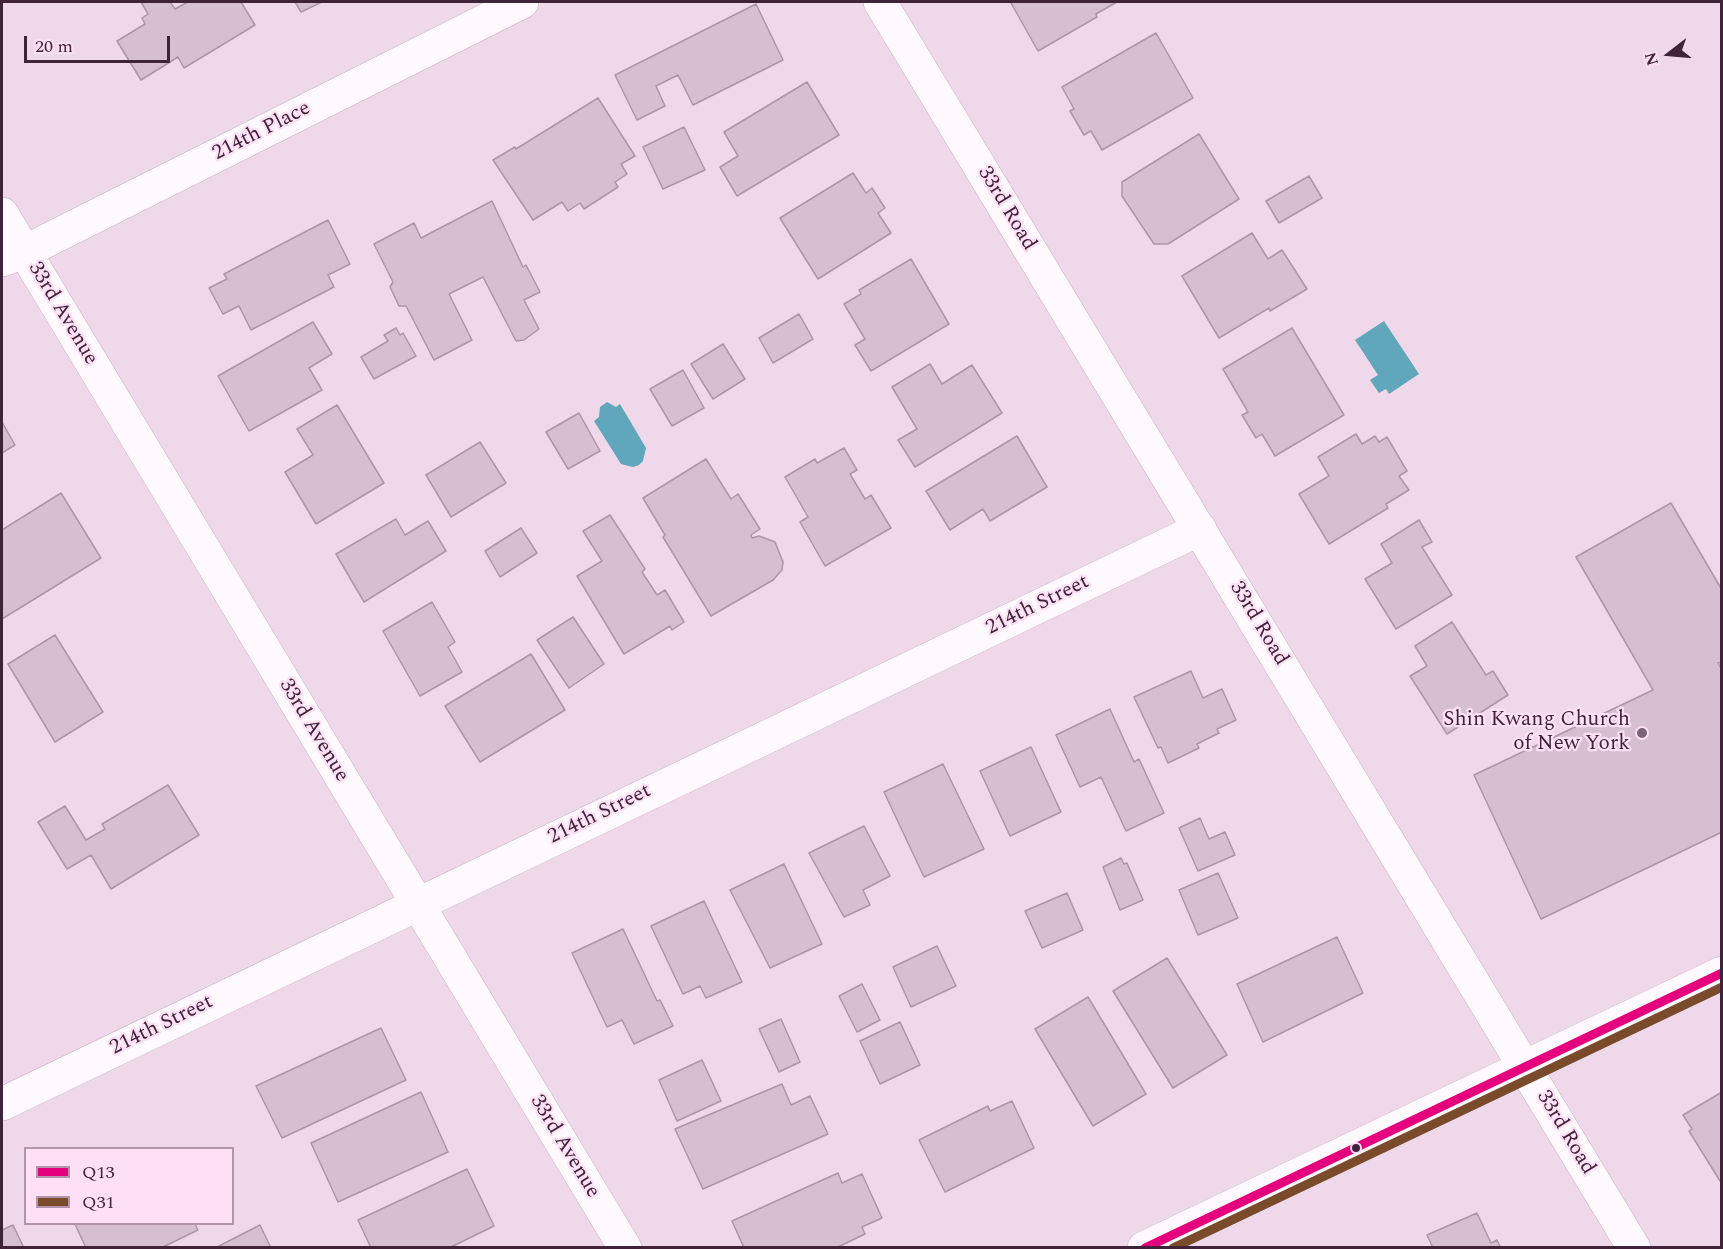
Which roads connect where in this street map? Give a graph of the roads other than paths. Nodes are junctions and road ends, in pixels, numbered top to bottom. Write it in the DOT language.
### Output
graph roads {
  1 [pos="522,2"];
  2 [pos="880,2"];
  3 [pos="2,214"];
  4 [pos="13,256"];
  5 [pos="1200,529"];
  6 [pos="417,903"];
  7 [pos="1722,973"];
  8 [pos="1525,1066"];
  9 [pos="2,1104"];
  10 [pos="625,1248"];
  11 [pos="1144,1248"];
  12 [pos="1634,1248"];
  1 -- 4 [label="street, 214th Place"];
  2 -- 5 [label="street, 33rd Road"];
  3 -- 4 [label="street, 33rd Avenue"];
  4 -- 6 [label="street, 33rd Avenue"];
  5 -- 6 [label="street, 214th Street"];
  5 -- 8 [label="street, 33rd Road"];
  6 -- 9 [label="street, 214th Street"];
  6 -- 10 [label="street, 33rd Avenue"];
  7 -- 8 [label="street"];
  8 -- 11 [label="street"];
  8 -- 12 [label="street, 33rd Road"];
}
